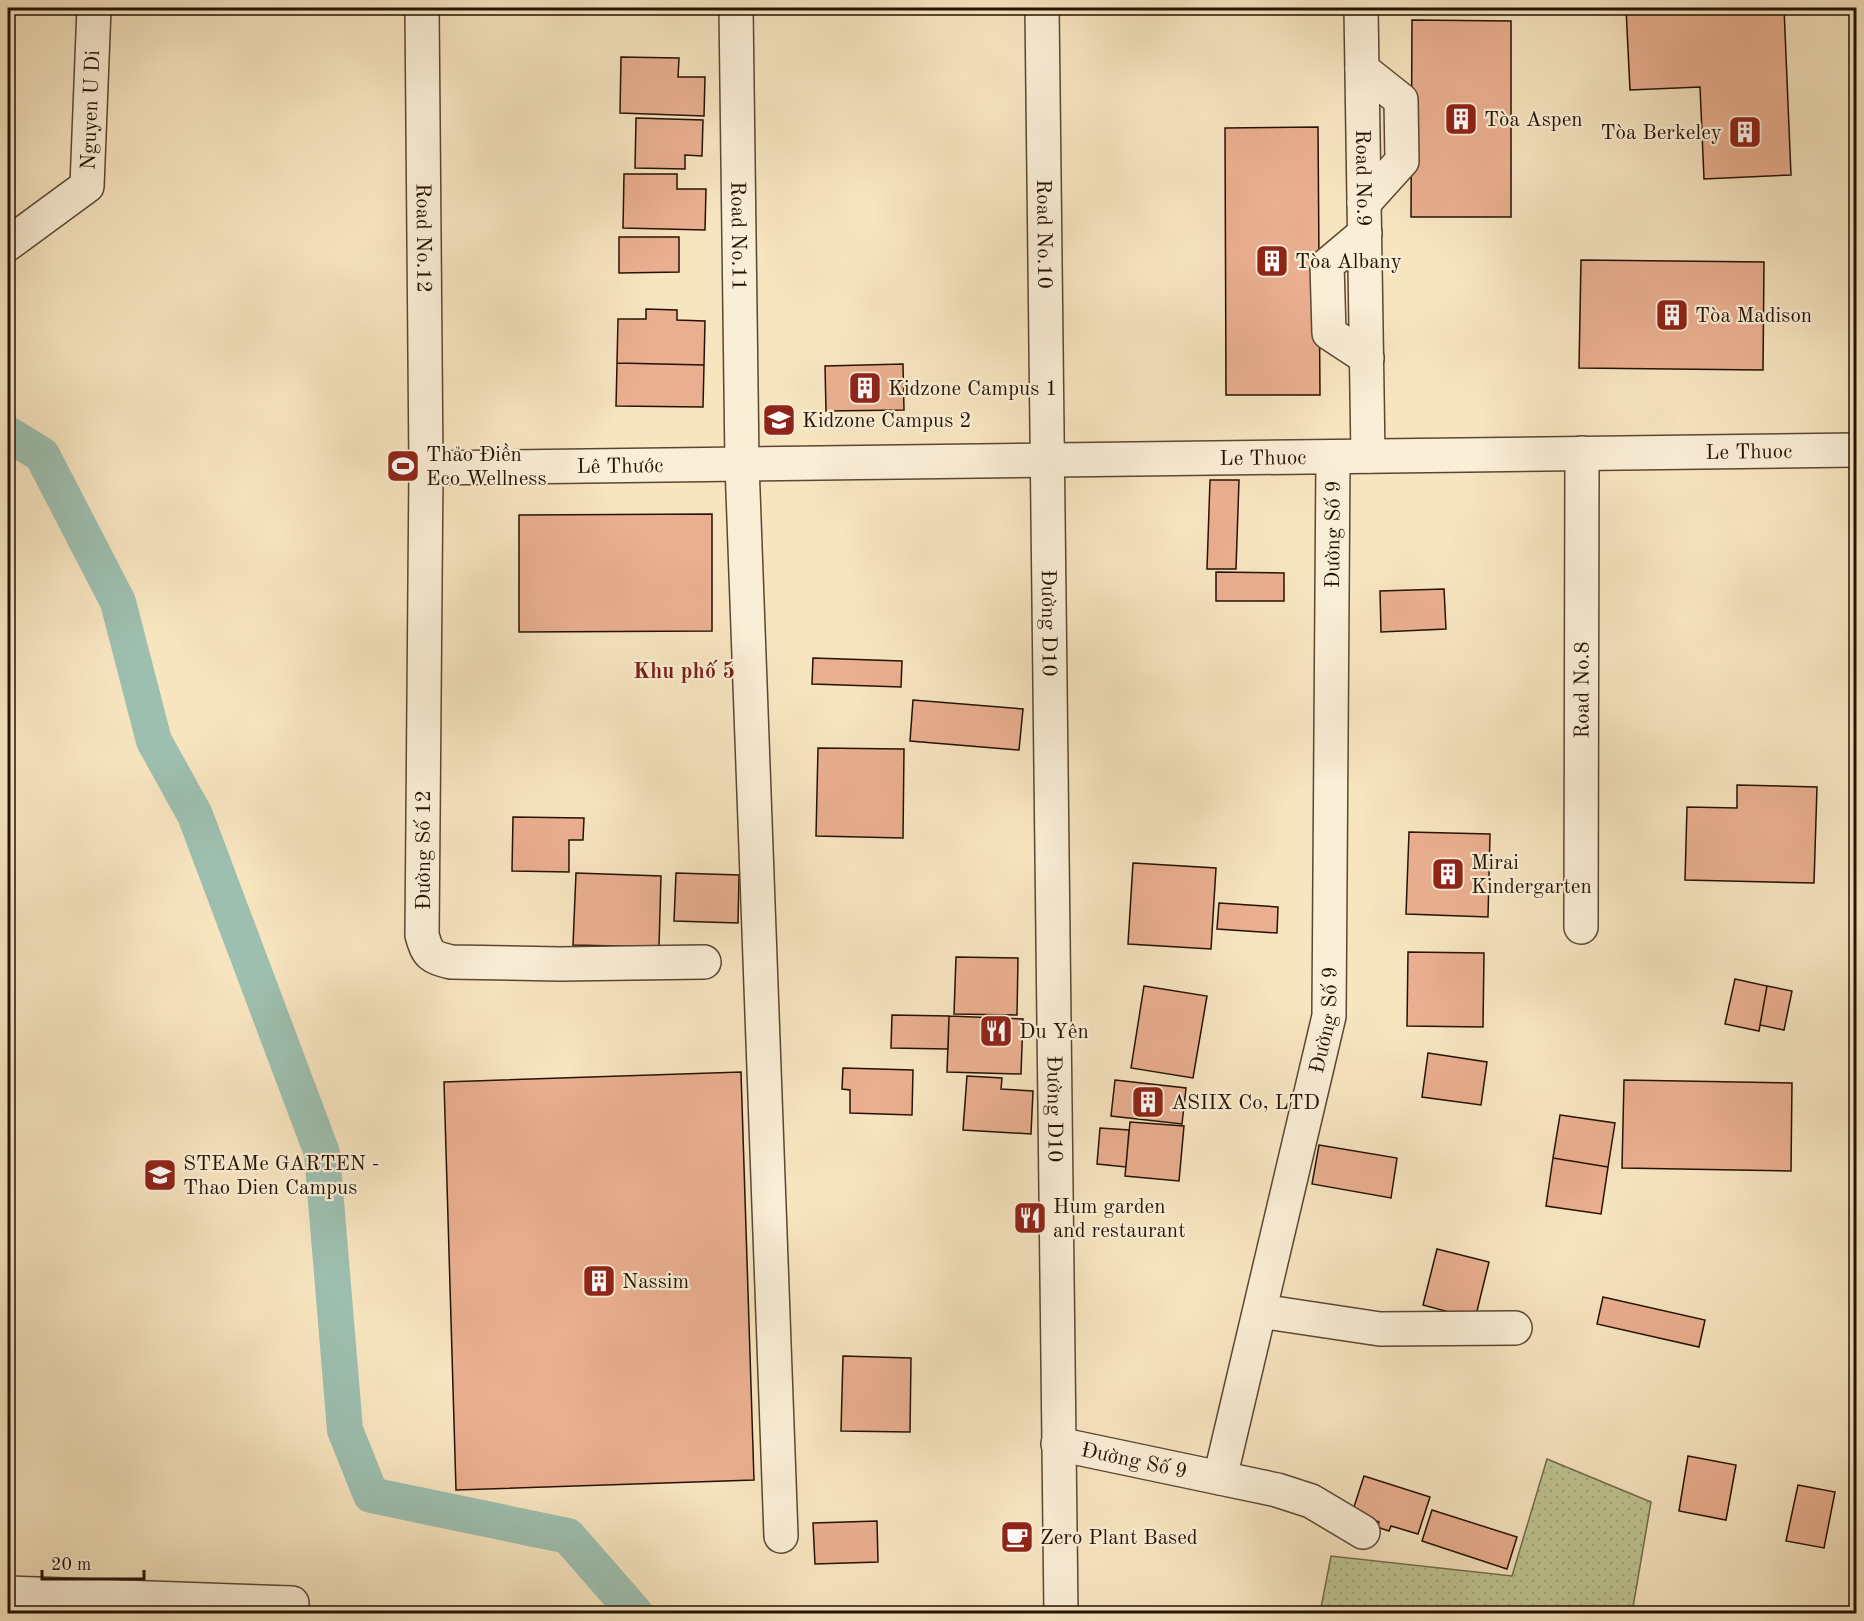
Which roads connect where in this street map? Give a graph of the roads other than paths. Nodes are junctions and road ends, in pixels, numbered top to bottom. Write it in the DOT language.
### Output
graph roads {
  1 [pos="94,8"];
  2 [pos="422,8"];
  3 [pos="736,8"];
  4 [pos="1042,8"];
  5 [pos="1361,8"];
  6 [pos="8,244"];
  7 [pos="1857,450"];
  8 [pos="1582,453"];
  9 [pos="1368,456"];
  10 [pos="1333,457"];
  11 [pos="1047,460"];
  12 [pos="742,464"];
  13 [pos="426,468"];
  14 [pos="1581,927"];
  15 [pos="704,962"];
  16 [pos="1260,1311"];
  17 [pos="1515,1328"];
  18 [pos="1059,1444"];
  19 [pos="1220,1478"];
  20 [pos="1363,1532"];
  21 [pos="781,1536"];
  22 [pos="8,1593"];
  23 [pos="292,1603"];
  24 [pos="1061,1614"];
  1 -- 6 [label="street, Nguyen U Di"];
  2 -- 13 [label="street, Road No.12"];
  3 -- 12 [label="street, Road No.11"];
  4 -- 11 [label="street, Road No.10"];
  5 -- 9 [label="street, Road No.9"];
  7 -- 8 [label="street, Le Thuoc"];
  8 -- 9 [label="street, Le Thuoc"];
  8 -- 14 [label="street, Road No.8"];
  9 -- 10 [label="street, Le Thuoc"];
  10 -- 11 [label="street, Le Thuoc"];
  10 -- 16 [label="street, Đường Số 9"];
  11 -- 12 [label="street, Le Thuoc"];
  11 -- 18 [label="street, Đường D10"];
  12 -- 13 [label="street, Lê Thước"];
  12 -- 21 [label="street, Road No.11"];
  13 -- 15 [label="street, Đường Số 12"];
  16 -- 17 [label="street"];
  16 -- 19 [label="street, Đường Số 9"];
  18 -- 19 [label="street, Đường Số 9"];
  18 -- 24 [label="street, Đường D10"];
  19 -- 20 [label="street"];
  22 -- 23 [label="street"];
}
